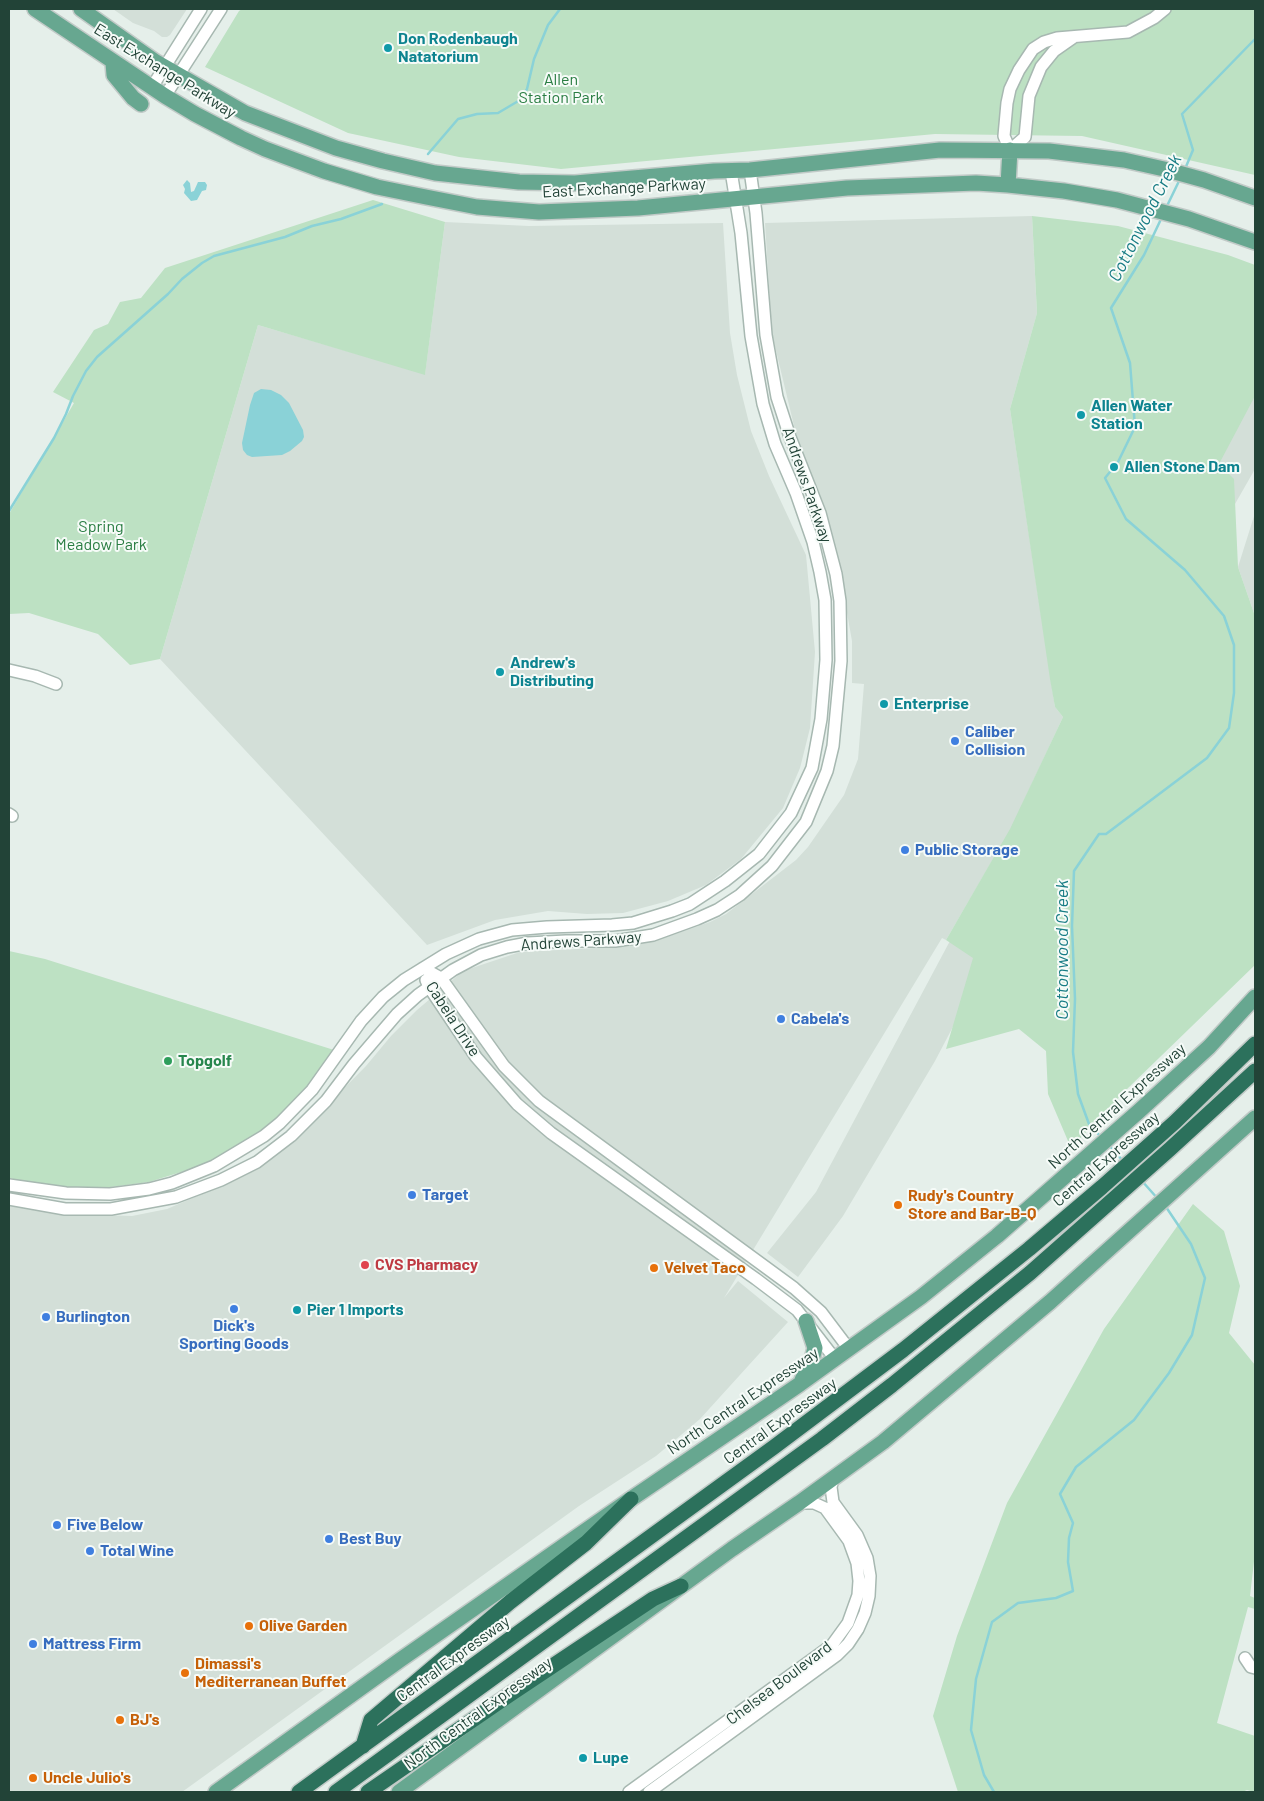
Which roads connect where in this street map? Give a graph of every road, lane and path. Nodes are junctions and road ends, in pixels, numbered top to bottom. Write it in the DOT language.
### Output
graph roads {
  1 [pos="35,9"];
  2 [pos="81,9"];
  3 [pos="201,9"];
  4 [pos="221,9"];
  5 [pos="1164,9"];
  6 [pos="1074,37"];
  7 [pos="113,63"];
  8 [pos="164,67"];
  9 [pos="178,75"];
  10 [pos="152,87"];
  11 [pos="165,96"];
  12 [pos="140,104"];
  13 [pos="1010,150"];
  14 [pos="731,170"];
  15 [pos="750,170"];
  16 [pos="484,179"];
  17 [pos="1008,184"];
  18 [pos="1248,196"];
  19 [pos="753,197"];
  20 [pos="735,199"];
  21 [pos="480,207"];
  22 [pos="1255,242"];
  23 [pos="775,384"];
  24 [pos="759,386"];
  25 [pos="811,488"];
  26 [pos="796,493"];
  27 [pos="826,660"];
  28 [pos="841,661"];
  29 [pos="9,670"];
  30 [pos="56,684"];
  31 [pos="759,854"];
  32 [pos="772,866"];
  33 [pos="677,909"];
  34 [pos="591,941"];
  35 [pos="422,968"];
  36 [pos="441,978"];
  37 [pos="428,987"];
  38 [pos="1255,997"];
  39 [pos="1255,1044"];
  40 [pos="1255,1070"];
  41 [pos="1255,1118"];
  42 [pos="172,1183"];
  43 [pos="9,1185"];
  44 [pos="176,1197"];
  45 [pos="9,1199"];
  46 [pos="806,1321"];
  47 [pos="849,1349"];
  48 [pos="835,1359"];
  49 [pos="800,1384"];
  50 [pos="833,1479"];
  51 [pos="631,1499"];
  52 [pos="799,1503"];
  53 [pos="681,1586"];
  54 [pos="1245,1658"];
  55 [pos="1255,1668"];
  56 [pos="363,1746"];
  57 [pos="216,1792"];
  58 [pos="299,1792"];
  59 [pos="336,1792"];
  60 [pos="368,1792"];
  61 [pos="399,1792"];
  62 [pos="629,1792"];
  63 [pos="649,1792"];
  1 -- 7 [label="main road, East Exchange Parkway"];
  2 -- 8 [label="main road, East Exchange Parkway"];
  3 -- 8 [label="street"];
  4 -- 9 [label="street"];
  5 -- 6 [label="street"];
  6 -- 13 [label="street"];
  6 -- 13 [label="street"];
  7 -- 10 [label="main road, East Exchange Parkway"];
  7 -- 12 [label="main road"];
  8 -- 9 [label="main road, East Exchange Parkway"];
  8 -- 10 [label="street"];
  9 -- 11 [label="street"];
  9 -- 16 [label="main road, East Exchange Parkway"];
  10 -- 11 [label="main road, East Exchange Parkway"];
  11 -- 21 [label="main road, East Exchange Parkway"];
  13 -- 15 [label="main road, East Exchange Parkway"];
  13 -- 17 [label="main road"];
  13 -- 18 [label="main road, East Exchange Parkway"];
  14 -- 15 [label="main road, East Exchange Parkway"];
  14 -- 16 [label="main road, East Exchange Parkway"];
  14 -- 20 [label="street, Andrews Parkway"];
  15 -- 19 [label="street, Andrews Parkway"];
  16 -- 21 [label="main road"];
  17 -- 19 [label="main road, East Exchange Parkway"];
  17 -- 22 [label="main road, East Exchange Parkway"];
  19 -- 20 [label="main road, East Exchange Parkway"];
  19 -- 23 [label="street, Andrews Parkway"];
  20 -- 21 [label="main road, East Exchange Parkway"];
  20 -- 24 [label="street, Andrews Parkway"];
  23 -- 24 [label="street"];
  23 -- 25 [label="street, Andrews Parkway"];
  24 -- 26 [label="street, Andrews Parkway"];
  25 -- 26 [label="street"];
  25 -- 28 [label="street, Andrews Parkway"];
  26 -- 27 [label="street, Andrews Parkway"];
  27 -- 28 [label="street"];
  27 -- 31 [label="street, Andrews Parkway"];
  28 -- 32 [label="street, Andrews Parkway"];
  29 -- 30 [label="street"];
  31 -- 32 [label="street"];
  31 -- 33 [label="street, Andrews Parkway"];
  32 -- 34 [label="street, Andrews Parkway"];
  33 -- 34 [label="street"];
  33 -- 35 [label="street, Andrews Parkway"];
  34 -- 36 [label="street, Andrews Parkway"];
  35 -- 36 [label="street, Cabela Drive"];
  35 -- 37 [label="street, Cabela Drive"];
  35 -- 42 [label="street, Andrews Parkway"];
  36 -- 37 [label="street, Andrews Parkway"];
  36 -- 47 [label="street, Cabela Drive"];
  37 -- 44 [label="street, Andrews Parkway"];
  37 -- 46 [label="street, Cabela Drive"];
  38 -- 47 [label="main road, North Central Expressway"];
  39 -- 56 [label="highway, Central Expressway"];
  40 -- 59 [label="highway"];
  41 -- 50 [label="main road, North Central Expressway"];
  42 -- 43 [label="street, Andrews Parkway"];
  42 -- 44 [label="street"];
  44 -- 45 [label="street, Andrews Parkway"];
  46 -- 48 [label="street, Cabela Drive"];
  46 -- 49 [label="main road"];
  47 -- 48 [label="main road, North Central Expressway"];
  48 -- 49 [label="main road, North Central Expressway"];
  49 -- 51 [label="main road, North Central Expressway"];
  50 -- 52 [label="main road, North Central Expressway"];
  50 -- 63 [label="street, Chelsea Boulevard"];
  51 -- 56 [label="highway"];
  51 -- 57 [label="main road, North Central Expressway"];
  52 -- 53 [label="main road, North Central Expressway"];
  52 -- 62 [label="street, Chelsea Boulevard"];
  53 -- 60 [label="highway"];
  53 -- 61 [label="main road, North Central Expressway"];
  54 -- 55 [label="street"];
  56 -- 58 [label="highway, Central Expressway"];
}
